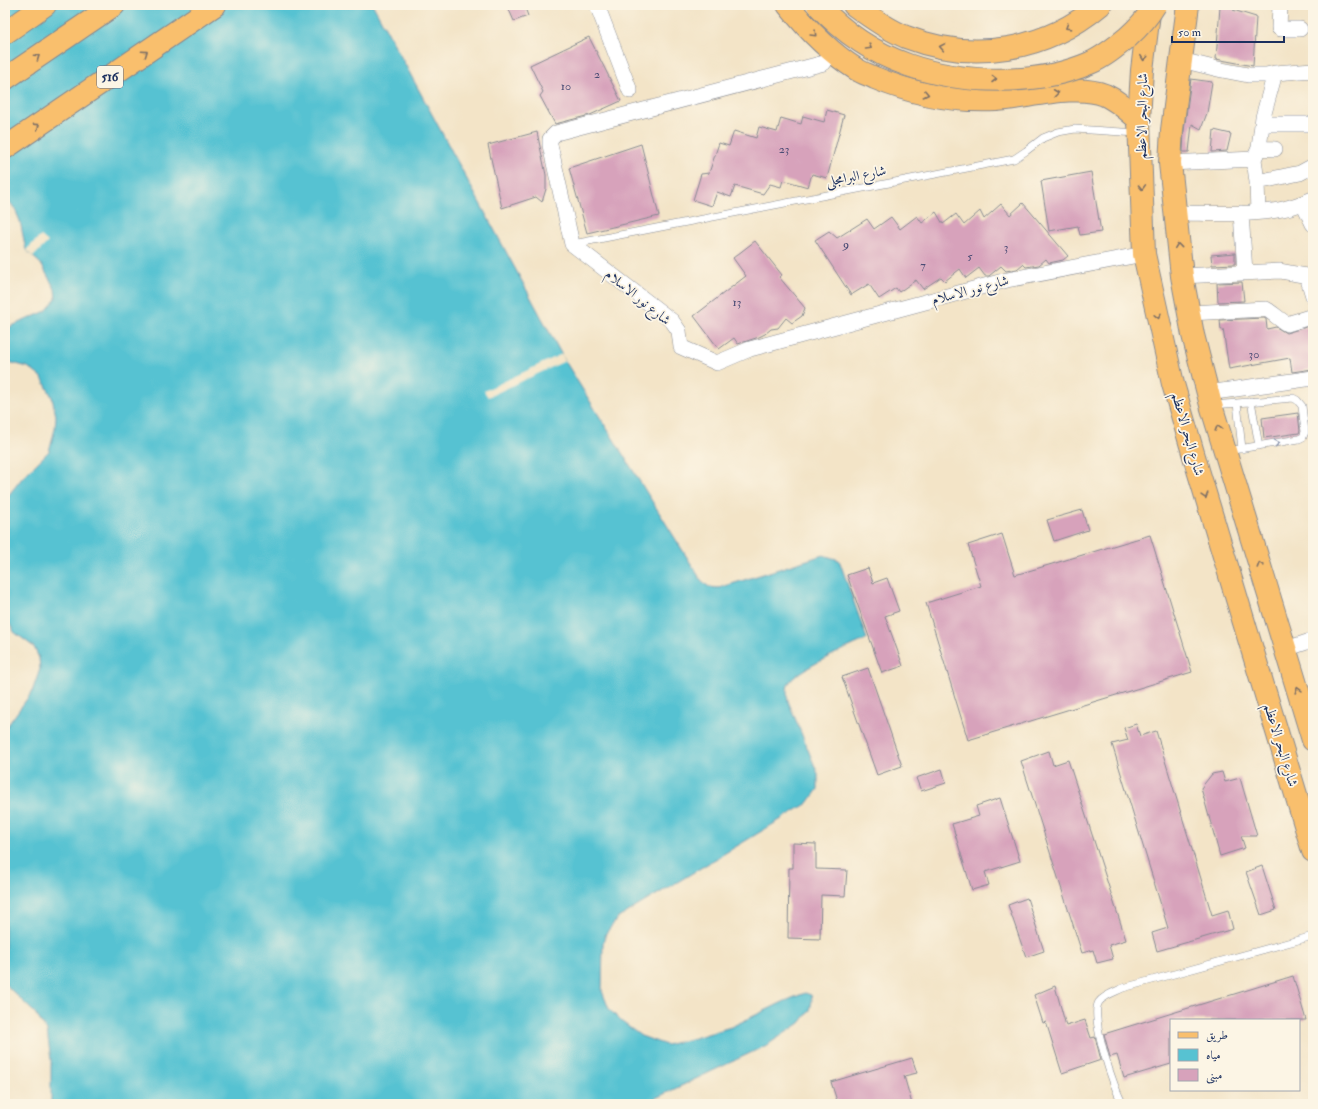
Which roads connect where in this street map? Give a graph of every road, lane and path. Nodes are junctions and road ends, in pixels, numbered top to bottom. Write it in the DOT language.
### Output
graph roads {
  1 [pos="45,5"];
  2 [pos="114,5"];
  3 [pos="215,5"];
  4 [pos="597,5"];
  5 [pos="788,5"];
  6 [pos="818,5"];
  7 [pos="854,5"];
  8 [pos="1100,5"];
  9 [pos="1150,5"];
  10 [pos="1155,5"];
  11 [pos="1188,5"];
  12 [pos="1280,5"];
  13 [pos="1300,29"];
  14 [pos="5,33"];
  15 [pos="1181,60"];
  16 [pos="824,63"];
  17 [pos="1313,70"];
  18 [pos="1275,72"];
  19 [pos="5,79"];
  20 [pos="630,91"];
  21 [pos="1262,124"];
  22 [pos="1313,124"];
  23 [pos="1140,126"];
  24 [pos="5,148"];
  25 [pos="1275,149"];
  26 [pos="1257,154"];
  27 [pos="1170,163"];
  28 [pos="1313,166"];
  29 [pos="1257,182"];
  30 [pos="1308,201"];
  31 [pos="1175,212"];
  32 [pos="1258,212"];
  33 [pos="1241,213"];
  34 [pos="1313,224"];
  35 [pos="572,244"];
  36 [pos="1144,254"];
  37 [pos="1245,272"];
  38 [pos="1182,276"];
  39 [pos="1313,296"];
  40 [pos="1189,313"];
  41 [pos="1313,316"];
  42 [pos="1313,378"];
  43 [pos="1210,399"];
  44 [pos="1251,401"];
  45 [pos="1237,403"];
  46 [pos="1259,446"];
  47 [pos="1234,450"];
  48 [pos="1313,640"];
  49 [pos="1286,649"];
  50 [pos="1313,740"];
  51 [pos="1313,851"];
  52 [pos="1313,936"];
  53 [pos="1123,1104"];
  1 -- 14 [label="main road"];
  19 -- 2 [label="main road, one-way"];
  24 -- 3 [label="main road, 516, one-way"];
  4 -- 20 [label="street"];
  5 -- 23 [label="main road, one-way"];
  6 -- 10 [label="main road, one-way, bridge"];
  8 -- 7 [label="main road, one-way"];
  9 -- 23 [label="main road, شارع البحر الاعظم, one-way"];
  11 -- 15 [label="main road, شارع البحر الاعظم"];
  12 -- 13 [label="street"];
  15 -- 18 [label="street"];
  15 -- 27 [label="main road, شارع البحر الاعظم"];
  16 -- 35 [label="street"];
  17 -- 18 [label="street"];
  18 -- 21 [label="street"];
  21 -- 22 [label="street"];
  21 -- 26 [label="street"];
  23 -- 35 [label="lane, شارع البرامجلى"];
  23 -- 36 [label="main road, شارع البحر الاعظم, one-way"];
  25 -- 26 [label="street"];
  26 -- 27 [label="street"];
  26 -- 29 [label="street"];
  27 -- 31 [label="main road, شارع البحر الاعظم"];
  28 -- 29 [label="street"];
  29 -- 32 [label="street"];
  30 -- 32 [label="street"];
  30 -- 34 [label="street"];
  31 -- 33 [label="street"];
  38 -- 31 [label="main road, شارع البحر الاعظم, one-way"];
  32 -- 33 [label="street"];
  33 -- 37 [label="street"];
  35 -- 36 [label="street, شارع نور الاسلام"];
  36 -- 51 [label="main road, شارع البحر الاعظم, one-way"];
  37 -- 38 [label="street"];
  37 -- 39 [label="street"];
  38 -- 40 [label="main road, شارع البحر الاعظم"];
  40 -- 41 [label="street"];
  40 -- 43 [label="main road, شارع البحر الاعظم"];
  42 -- 43 [label="street"];
  43 -- 45 [label="lane"];
  47 -- 43 [label="main road, شارع البحر الاعظم, one-way"];
  44 -- 45 [label="lane"];
  44 -- 46 [label="lane"];
  46 -- 44 [label="lane, one-way"];
  45 -- 47 [label="lane"];
  46 -- 47 [label="lane"];
  49 -- 47 [label="main road, شارع البحر الاعظم, one-way"];
  48 -- 49 [label="street"];
  50 -- 49 [label="main road, شارع البحر الاعظم, one-way"];
  52 -- 53 [label="lane"];
}
